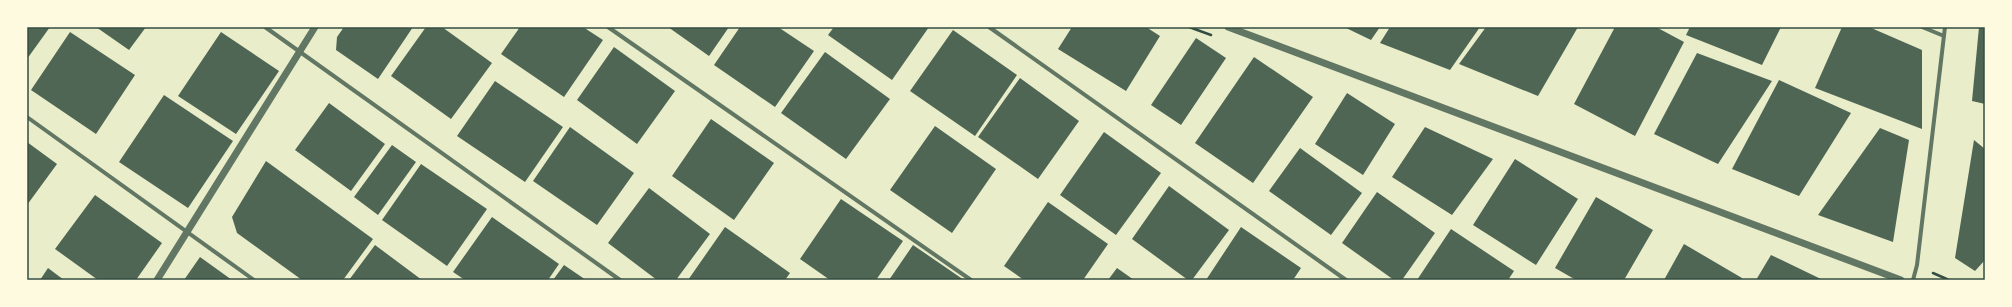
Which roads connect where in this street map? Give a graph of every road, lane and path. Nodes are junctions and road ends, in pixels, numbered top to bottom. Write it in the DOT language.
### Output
graph roads {
  1 [pos="265,27"];
  2 [pos="315,27"];
  3 [pos="608,27"];
  4 [pos="989,27"];
  5 [pos="1228,27"];
  6 [pos="1922,27"];
  7 [pos="1945,27"];
  8 [pos="1944,36"];
  9 [pos="300,52"];
  10 [pos="27,117"];
  11 [pos="187,232"];
  12 [pos="157,280"];
  13 [pos="254,280"];
  14 [pos="620,280"];
  15 [pos="971,280"];
  16 [pos="1346,280"];
  17 [pos="1901,280"];
  18 [pos="1913,280"];
  1 -- 9 [label="street"];
  2 -- 9 [label="street"];
  3 -- 15 [label="street"];
  4 -- 16 [label="street"];
  5 -- 17 [label="street"];
  6 -- 8 [label="street"];
  7 -- 8 [label="street"];
  8 -- 18 [label="street"];
  9 -- 11 [label="street"];
  9 -- 14 [label="street"];
  10 -- 11 [label="street"];
  11 -- 12 [label="street"];
  11 -- 13 [label="street"];
}
